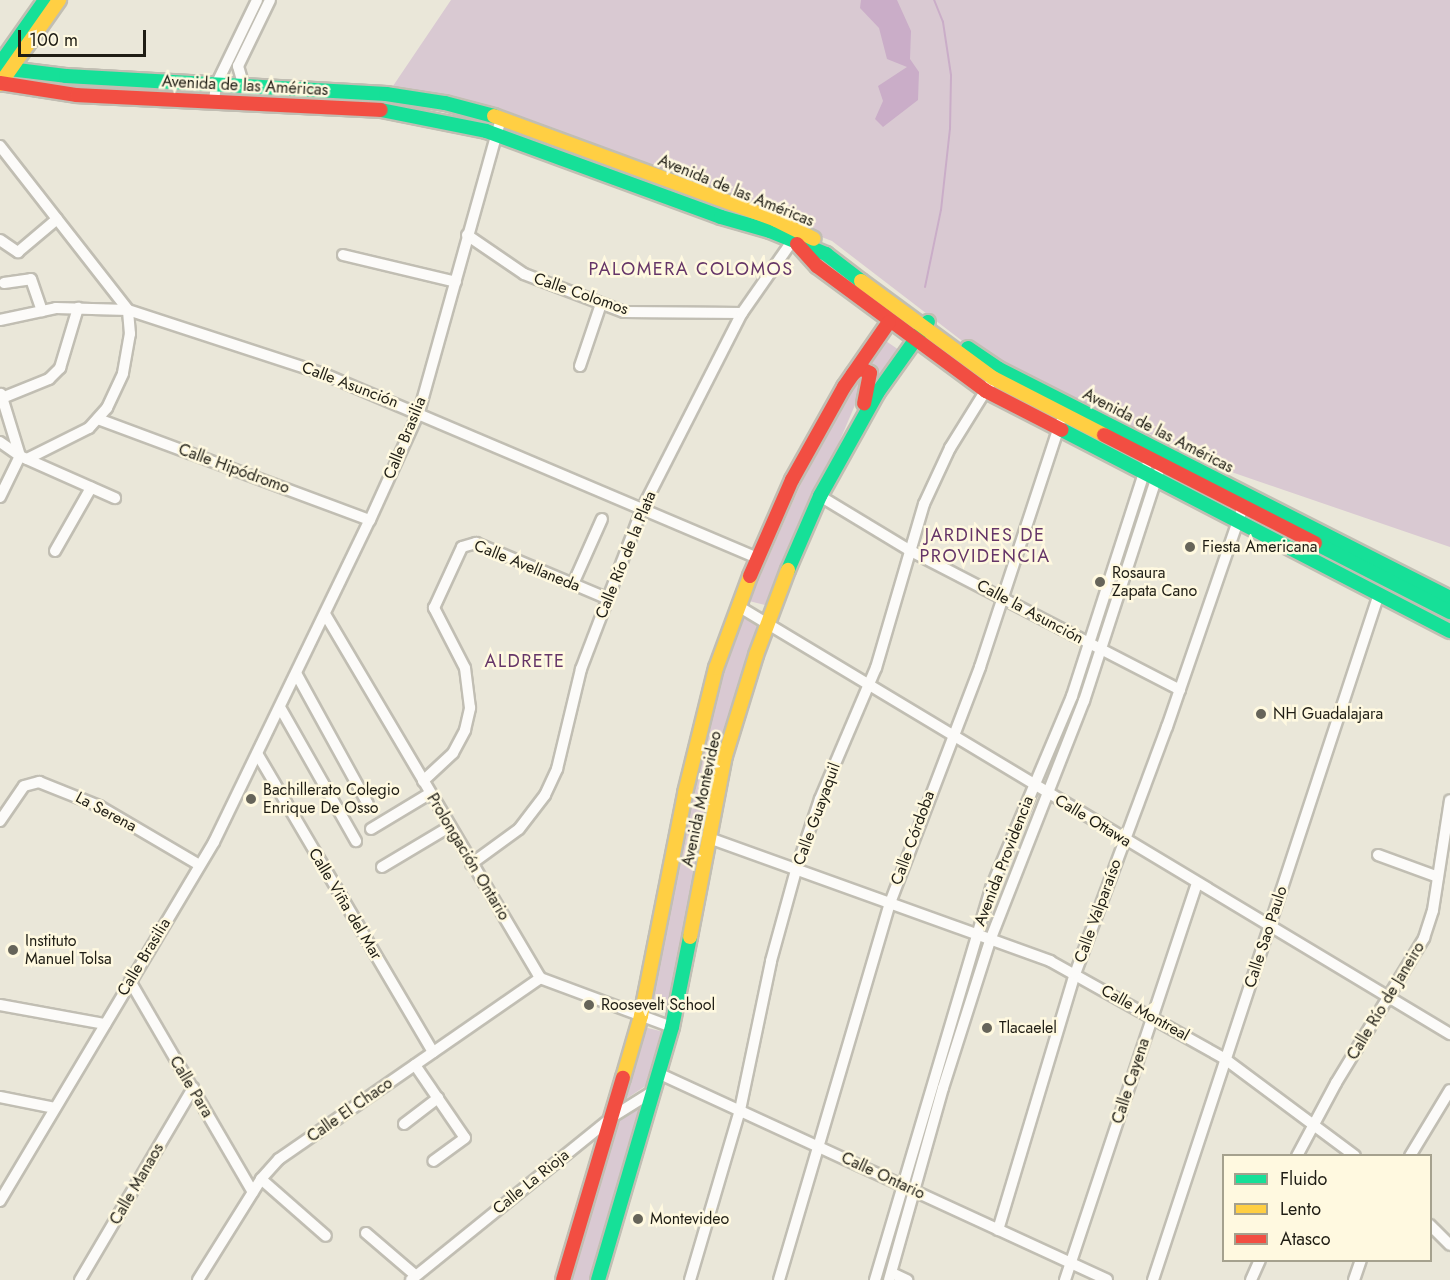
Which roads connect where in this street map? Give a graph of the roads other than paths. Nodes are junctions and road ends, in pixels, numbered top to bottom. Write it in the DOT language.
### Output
graph roads {
  1 [pos="45,0"];
  2 [pos="59,0"];
  3 [pos="257,0"];
  4 [pos="270,0"];
  5 [pos="256,16"];
  6 [pos="4,66"];
  7 [pos="0,84"];
  8 [pos="216,85"];
  9 [pos="244,87"];
  10 [pos="214,101"];
  11 [pos="495,116"];
  12 [pos="460,125"];
  13 [pos="496,135"];
  14 [pos="0,146"];
  15 [pos="57,219"];
  16 [pos="467,236"];
  17 [pos="0,240"];
  18 [pos="793,240"];
  19 [pos="344,255"];
  20 [pos="456,282"];
  21 [pos="4,284"];
  22 [pos="601,304"];
  23 [pos="78,308"];
  24 [pos="128,309"];
  25 [pos="42,311"];
  26 [pos="742,313"];
  27 [pos="0,320"];
  28 [pos="889,322"];
  29 [pos="926,326"];
  30 [pos="914,342"];
  31 [pos="580,366"];
  32 [pos="853,374"];
  33 [pos="996,374"];
  34 [pos="986,391"];
  35 [pos="1,395"];
  36 [pos="1065,409"];
  37 [pos="419,412"];
  38 [pos="98,419"];
  39 [pos="1057,430"];
  40 [pos="854,431"];
  41 [pos="0,442"];
  42 [pos="1157,456"];
  43 [pos="23,457"];
  44 [pos="1150,477"];
  45 [pos="91,488"];
  46 [pos="820,496"];
  47 [pos="0,497"];
  48 [pos="114,498"];
  49 [pos="1245,500"];
  50 [pos="642,509"];
  51 [pos="602,519"];
  52 [pos="370,520"];
  53 [pos="1237,521"];
  54 [pos="909,550"];
  55 [pos="55,551"];
  56 [pos="757,558"];
  57 [pos="573,584"];
  58 [pos="1379,594"];
  59 [pos="1004,596"];
  60 [pos="606,598"];
  61 [pos="1450,598"];
  62 [pos="738,606"];
  63 [pos="1450,612"];
  64 [pos="325,614"];
  65 [pos="769,622"];
  66 [pos="1450,631"];
  67 [pos="1088,644"];
  68 [pos="1100,650"];
  69 [pos="297,675"];
  70 [pos="869,685"];
  71 [pos="1180,690"];
  72 [pos="281,709"];
  73 [pos="951,737"];
  74 [pos="258,755"];
  75 [pos="423,781"];
  76 [pos="1033,786"];
  77 [pos="429,794"];
  78 [pos="1046,794"];
  79 [pos="1450,800"];
  80 [pos="368,804"];
  81 [pos="0,821"];
  82 [pos="449,827"];
  83 [pos="371,829"];
  84 [pos="709,838"];
  85 [pos="1125,840"];
  86 [pos="356,841"];
  87 [pos="1378,855"];
  88 [pos="198,864"];
  89 [pos="471,864"];
  90 [pos="382,867"];
  91 [pos="796,870"];
  92 [pos="1438,877"];
  93 [pos="1197,883"];
  94 [pos="890,903"];
  95 [pos="1270,926"];
  96 [pos="976,933"];
  97 [pos="991,938"];
  98 [pos="1075,974"];
  99 [pos="540,978"];
  100 [pos="130,981"];
  101 [pos="1388,998"];
  102 [pos="0,1005"];
  103 [pos="641,1016"];
  104 [pos="1153,1016"];
  105 [pos="105,1024"];
  106 [pos="672,1027"];
  107 [pos="1450,1034"];
  108 [pos="433,1052"];
  109 [pos="1225,1059"];
  110 [pos="415,1065"];
  111 [pos="660,1074"];
  112 [pos="193,1088"];
  113 [pos="655,1090"];
  114 [pos="1450,1090"];
  115 [pos="0,1097"];
  116 [pos="438,1098"];
  117 [pos="55,1108"];
  118 [pos="740,1110"];
  119 [pos="612,1118"];
  120 [pos="1314,1121"];
  121 [pos="404,1124"];
  122 [pos="818,1146"];
  123 [pos="1298,1154"];
  124 [pos="1354,1154"];
  125 [pos="1411,1154"];
  126 [pos="433,1161"];
  127 [pos="261,1179"];
  128 [pos="903,1185"];
  129 [pos="4,1186"];
  130 [pos="916,1191"];
  131 [pos="253,1192"];
  132 [pos="0,1201"];
  133 [pos="1432,1226"];
  134 [pos="998,1230"];
  135 [pos="366,1233"];
  136 [pos="326,1236"];
  137 [pos="1450,1245"];
  138 [pos="1071,1262"];
  139 [pos="1259,1262"];
  140 [pos="1360,1262"];
  141 [pos="890,1276"];
  142 [pos="413,1278"];
  143 [pos="80,1280"];
  144 [pos="198,1280"];
  145 [pos="563,1280"];
  146 [pos="598,1280"];
  147 [pos="690,1280"];
  148 [pos="778,1280"];
  149 [pos="875,1280"];
  150 [pos="907,1280"];
  151 [pos="1065,1280"];
  152 [pos="1107,1280"];
  153 [pos="1153,1280"];
  154 [pos="1251,1280"];
  155 [pos="1354,1280"];
  1 -- 6 [label="main road"];
  2 -- 6 [label="main road"];
  3 -- 5 [label="street"];
  4 -- 5 [label="street"];
  5 -- 8 [label="street"];
  5 -- 9 [label="street"];
  6 -- 7 [label="main road"];
  6 -- 8 [label="main road, Avenida de las Américas"];
  7 -- 10 [label="main road, Avenida de las Américas"];
  8 -- 9 [label="main road, Avenida de las Américas"];
  8 -- 10 [label="street"];
  9 -- 11 [label="main road, Avenida de las Américas"];
  10 -- 12 [label="main road, Avenida de las Américas"];
  11 -- 12 [label="main road"];
  11 -- 13 [label="street, Calle Brasilia"];
  11 -- 29 [label="main road, Avenida de las Américas"];
  12 -- 13 [label="main road, Avenida de las Américas"];
  13 -- 16 [label="street, Calle Brasilia"];
  13 -- 18 [label="main road, Avenida de las Américas"];
  14 -- 15 [label="street"];
  15 -- 17 [label="street"];
  15 -- 24 [label="street"];
  16 -- 20 [label="street, Calle Brasilia"];
  16 -- 22 [label="street, Calle Colomos"];
  18 -- 26 [label="street, Calle Río de la Plata"];
  18 -- 28 [label="main road, Avenida de las Américas"];
  18 -- 29 [label="main road, Avenida de las Américas"];
  19 -- 20 [label="street"];
  20 -- 37 [label="street, Calle Brasilia"];
  21 -- 25 [label="street"];
  22 -- 26 [label="street, Calle Colomos"];
  22 -- 31 [label="street"];
  23 -- 24 [label="street, Calle Asunción"];
  23 -- 25 [label="street, Calle Asunción"];
  23 -- 35 [label="street"];
  24 -- 37 [label="street, Calle Asunción"];
  24 -- 38 [label="street"];
  25 -- 27 [label="street, Calle Asunción"];
  26 -- 50 [label="street, Calle Río de la Plata"];
  28 -- 30 [label="main road, Avenida de las Américas"];
  28 -- 32 [label="main road, Avenida Montevideo"];
  29 -- 30 [label="main road, Avenida Montevideo"];
  29 -- 33 [label="main road, Avenida de las Américas"];
  30 -- 34 [label="main road, Avenida de las Américas"];
  30 -- 40 [label="main road, Avenida Montevideo"];
  32 -- 40 [label="main road"];
  32 -- 56 [label="main road, Avenida Montevideo"];
  33 -- 34 [label="street, Calle Guayaquil"];
  33 -- 36 [label="main road, Avenida de las Américas"];
  34 -- 39 [label="main road, Avenida de las Américas"];
  34 -- 54 [label="street, Calle Guayaquil"];
  35 -- 43 [label="street"];
  36 -- 39 [label="street, Calle Córdoba"];
  36 -- 42 [label="main road, Avenida de las Américas"];
  37 -- 50 [label="street, Calle Asunción"];
  37 -- 52 [label="street, Calle Brasilia"];
  38 -- 43 [label="street"];
  38 -- 52 [label="street, Calle Hipódromo"];
  39 -- 44 [label="main road, Avenida de las Américas"];
  39 -- 59 [label="street, Calle Córdoba"];
  40 -- 46 [label="main road, Avenida Montevideo"];
  41 -- 43 [label="street"];
  42 -- 44 [label="street, Avenida Providencia"];
  42 -- 49 [label="main road, Avenida de las Américas"];
  43 -- 45 [label="street"];
  43 -- 47 [label="street"];
  44 -- 53 [label="main road, Avenida de las Américas"];
  44 -- 67 [label="street, Avenida Providencia"];
  44 -- 68 [label="street, Avenida Providencia"];
  45 -- 48 [label="street"];
  45 -- 55 [label="street"];
  46 -- 54 [label="street, Calle la Asunción"];
  46 -- 65 [label="main road, Avenida Montevideo"];
  49 -- 53 [label="street, Calle Valparaíso"];
  49 -- 61 [label="main road, Avenida de las Américas"];
  49 -- 63 [label="main road, Avenida de las Américas"];
  50 -- 56 [label="street, Calle Asunción"];
  50 -- 60 [label="street, Calle Río de la Plata"];
  51 -- 57 [label="street"];
  52 -- 64 [label="street, Calle Brasilia"];
  53 -- 58 [label="main road, Avenida de las Américas"];
  53 -- 71 [label="street, Calle Valparaíso"];
  54 -- 59 [label="street, Calle la Asunción"];
  54 -- 70 [label="street, Calle Guayaquil"];
  56 -- 62 [label="main road, Avenida Montevideo"];
  57 -- 60 [label="street, Calle Avellaneda"];
  57 -- 75 [label="street, Calle Avellaneda"];
  58 -- 66 [label="main road, Avenida de las Américas"];
  58 -- 95 [label="street, Calle Sao Paulo"];
  59 -- 67 [label="street, Calle la Asunción"];
  59 -- 73 [label="street, Calle Córdoba"];
  60 -- 89 [label="street, Calle Río de la Plata"];
  62 -- 65 [label="street, Calle Ottawa"];
  62 -- 103 [label="main road, Avenida Montevideo"];
  64 -- 69 [label="street, Calle Brasilia"];
  64 -- 75 [label="street, Prolongación Ontario"];
  65 -- 70 [label="street, Calle Ottawa"];
  65 -- 84 [label="main road, Avenida Montevideo"];
  67 -- 68 [label="street, Calle la Asunción"];
  67 -- 76 [label="street, Avenida Providencia"];
  68 -- 71 [label="street, Calle la Asunción"];
  68 -- 78 [label="street, Avenida Providencia"];
  69 -- 72 [label="street, Calle Brasilia"];
  69 -- 80 [label="street"];
  70 -- 73 [label="street, Calle Ottawa"];
  70 -- 91 [label="street, Calle Guayaquil"];
  71 -- 85 [label="street, Calle Valparaíso"];
  72 -- 74 [label="street, Calle Brasilia"];
  72 -- 86 [label="street"];
  73 -- 76 [label="street, Calle Ottawa"];
  73 -- 94 [label="street, Calle Córdoba"];
  74 -- 88 [label="street, Calle Brasilia"];
  74 -- 108 [label="street, Calle Viña del Mar"];
  75 -- 77 [label="street, Prolongación Ontario"];
  76 -- 78 [label="street, Calle Ottawa"];
  76 -- 96 [label="street, Avenida Providencia"];
  77 -- 82 [label="street, Prolongación Ontario"];
  77 -- 83 [label="street"];
  78 -- 85 [label="street, Calle Ottawa"];
  78 -- 97 [label="street, Avenida Providencia"];
  79 -- 92 [label="street, Calle Río de Janeiro"];
  81 -- 88 [label="street, La Serena"];
  82 -- 89 [label="street, Prolongación Ontario"];
  82 -- 90 [label="street"];
  84 -- 91 [label="street, Calle Montreal"];
  84 -- 106 [label="main road, Avenida Montevideo"];
  85 -- 93 [label="street, Calle Ottawa"];
  85 -- 98 [label="street, Calle Valparaíso"];
  87 -- 92 [label="street"];
  88 -- 100 [label="street, Calle Brasilia"];
  89 -- 99 [label="street, Prolongación Ontario"];
  91 -- 94 [label="street, Calle Montreal"];
  91 -- 118 [label="street, Calle Guayaquil"];
  92 -- 101 [label="street, Calle Río de Janeiro"];
  93 -- 95 [label="street, Calle Ottawa"];
  93 -- 104 [label="street, Calle Cayena"];
  94 -- 96 [label="street, Calle Montreal"];
  94 -- 122 [label="street, Calle Córdoba"];
  95 -- 101 [label="street, Calle Ottawa"];
  95 -- 109 [label="street, Calle Sao Paulo"];
  96 -- 97 [label="street, Calle Montreal"];
  96 -- 128 [label="street, Avenida Providencia"];
  97 -- 98 [label="street, Calle Montreal"];
  97 -- 130 [label="street, Avenida Providencia"];
  98 -- 104 [label="street, Calle Montreal"];
  98 -- 134 [label="street, Calle Valparaíso"];
  99 -- 103 [label="street"];
  99 -- 108 [label="street, Calle El Chaco"];
  100 -- 105 [label="street, Calle Brasilia"];
  100 -- 112 [label="street, Calle Para"];
  101 -- 107 [label="street, Calle Ottawa"];
  101 -- 120 [label="street, Calle Río de Janeiro"];
  102 -- 105 [label="street"];
  103 -- 106 [label="street"];
  103 -- 119 [label="main road, Avenida Montevideo"];
  104 -- 109 [label="street, Calle Montreal"];
  104 -- 138 [label="street, Calle Cayena"];
  105 -- 117 [label="street, Calle Brasilia"];
  106 -- 111 [label="main road, Avenida Montevideo"];
  108 -- 110 [label="street, Calle El Chaco"];
  109 -- 120 [label="street, Calle Montreal"];
  109 -- 153 [label="street, Calle Sao Paulo"];
  110 -- 116 [label="street"];
  110 -- 127 [label="street, Calle El Chaco"];
  111 -- 113 [label="main road, Avenida Montevideo"];
  111 -- 118 [label="street, Calle Ontario"];
  112 -- 131 [label="street, Calle Para"];
  112 -- 143 [label="street, Calle Manaos"];
  113 -- 119 [label="street, Calle La Rioja"];
  113 -- 146 [label="main road, Avenida Montevideo"];
  114 -- 125 [label="street"];
  115 -- 117 [label="street"];
  116 -- 121 [label="street"];
  116 -- 126 [label="street"];
  117 -- 129 [label="street, Calle Brasilia"];
  118 -- 122 [label="street, Calle Ontario"];
  118 -- 147 [label="street, Calle Guayaquil"];
  119 -- 142 [label="street, Calle La Rioja"];
  119 -- 145 [label="main road, Avenida Montevideo"];
  120 -- 123 [label="street, Calle Río de Janeiro"];
  120 -- 124 [label="street, Calle Montreal"];
  122 -- 128 [label="street, Calle Ontario"];
  122 -- 148 [label="street, Calle Córdoba"];
  127 -- 131 [label="street, Calle El Chaco"];
  127 -- 136 [label="street"];
  128 -- 130 [label="street, Calle Ontario"];
  128 -- 149 [label="street, Avenida Providencia"];
  129 -- 132 [label="street, Calle Brasilia"];
  130 -- 134 [label="street, Calle Ontario"];
  130 -- 141 [label="street, Avenida Providencia"];
  131 -- 144 [label="street, Calle El Chaco"];
  133 -- 137 [label="street"];
  134 -- 138 [label="street, Calle Ontario"];
  135 -- 142 [label="street"];
  138 -- 151 [label="street, Calle Cayena"];
  138 -- 152 [label="street, Calle Ontario"];
  139 -- 154 [label="street"];
  140 -- 155 [label="street"];
  141 -- 150 [label="street"];
}
